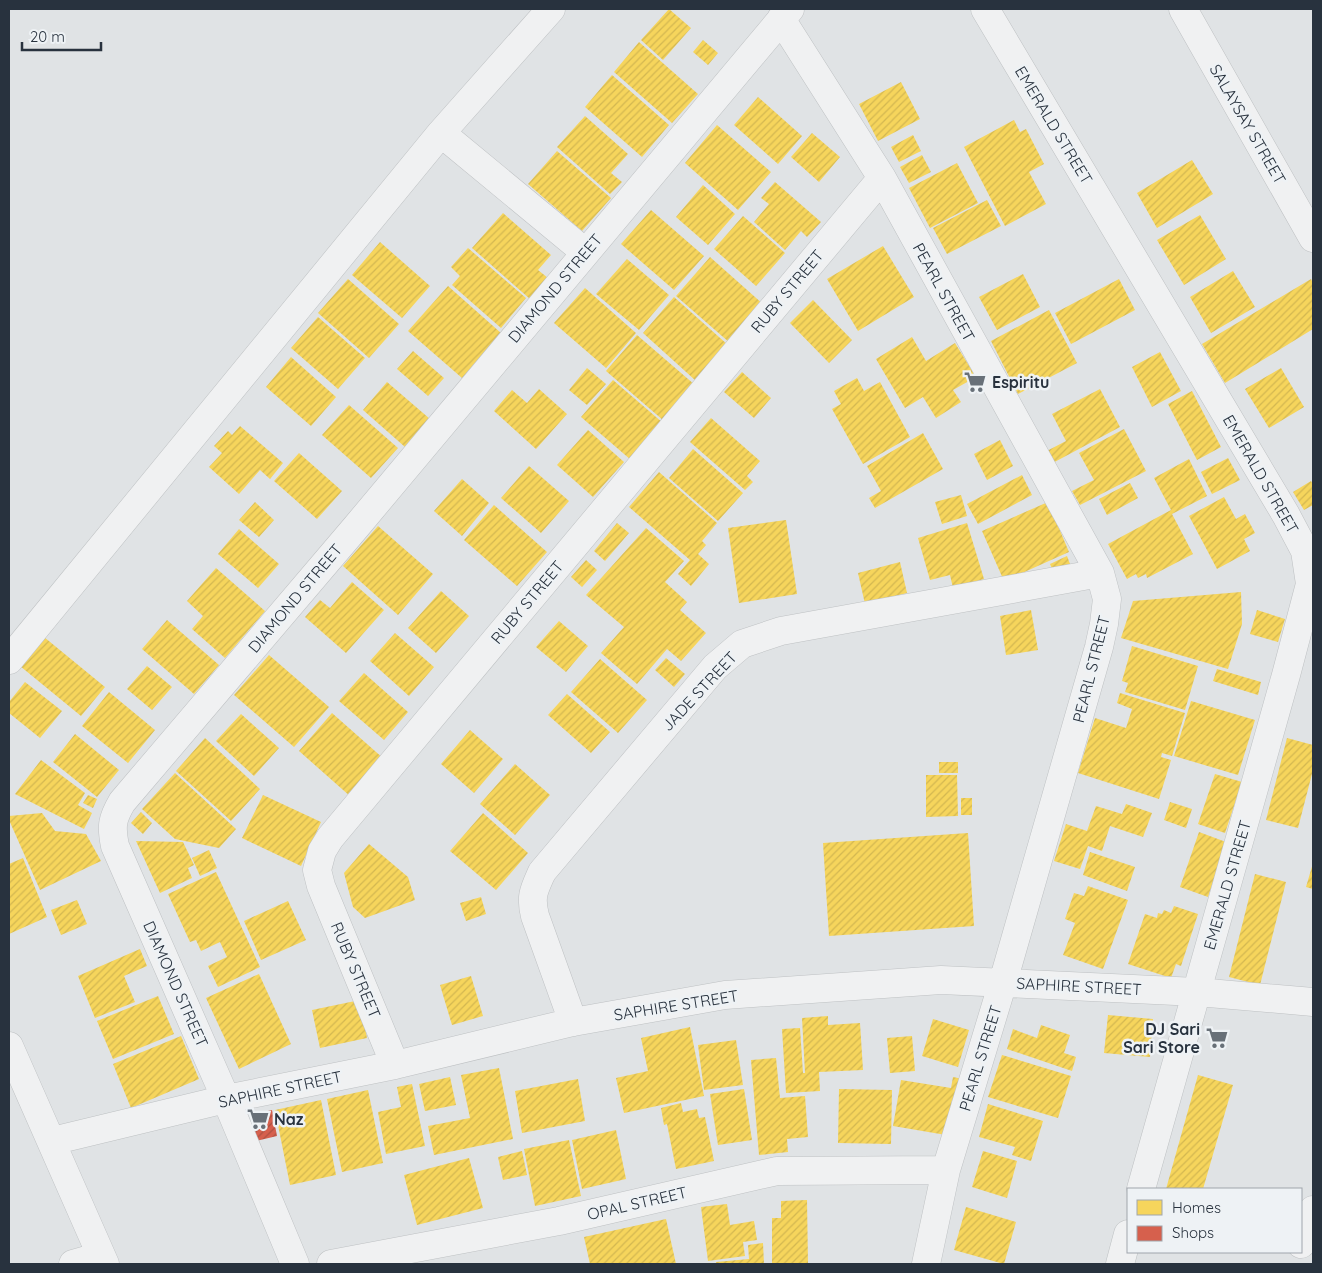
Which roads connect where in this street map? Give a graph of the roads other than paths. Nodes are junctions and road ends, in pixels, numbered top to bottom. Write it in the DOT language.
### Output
graph roads {
  1 [pos="551,9"];
  2 [pos="985,9"];
  3 [pos="1183,9"];
  4 [pos="785,14"];
  5 [pos="441,133"];
  6 [pos="882,178"];
  7 [pos="1313,238"];
  8 [pos="586,252"];
  9 [pos="1100,573"];
  10 [pos="9,660"];
  11 [pos="1003,982"];
  12 [pos="1197,992"];
  13 [pos="1313,1002"];
  14 [pos="573,1022"];
  15 [pos="9,1046"];
  16 [pos="395,1065"];
  17 [pos="226,1099"];
  18 [pos="52,1141"];
  19 [pos="946,1170"];
  20 [pos="1141,1188"];
  21 [pos="1313,1210"];
  22 [pos="1127,1238"];
  23 [pos="1302,1241"];
  24 [pos="103,1260"];
  25 [pos="73,1264"];
  26 [pos="295,1264"];
  27 [pos="331,1264"];
  28 [pos="926,1264"];
  29 [pos="1120,1264"];
  1 -- 5 [label="street"];
  2 -- 12 [label="street, EMERALD STREET"];
  3 -- 7 [label="street, SALAYSAY STREET"];
  4 -- 6 [label="street, PEARL STREET"];
  4 -- 8 [label="street, DIAMOND STREET"];
  5 -- 8 [label="street"];
  5 -- 10 [label="street"];
  6 -- 9 [label="street, PEARL STREET"];
  6 -- 16 [label="street, RUBY STREET"];
  8 -- 17 [label="street, DIAMOND STREET"];
  9 -- 11 [label="street, PEARL STREET"];
  9 -- 14 [label="street, JADE STREET"];
  11 -- 12 [label="street, SAPHIRE STREET"];
  11 -- 14 [label="street, SAPHIRE STREET"];
  11 -- 19 [label="street, PEARL STREET"];
  12 -- 13 [label="street, SAPHIRE STREET"];
  12 -- 20 [label="street, EMERALD STREET"];
  14 -- 16 [label="street, SAPHIRE STREET"];
  15 -- 18 [label="street"];
  16 -- 17 [label="street, SAPHIRE STREET"];
  17 -- 18 [label="street, SAPHIRE STREET"];
  17 -- 26 [label="street, DIAMOND STREET"];
  18 -- 24 [label="street"];
  19 -- 27 [label="street, OPAL STREET"];
  19 -- 28 [label="street, PEARL STREET"];
  21 -- 23 [label="street"];
  22 -- 29 [label="street"];
  24 -- 25 [label="street"];
}
